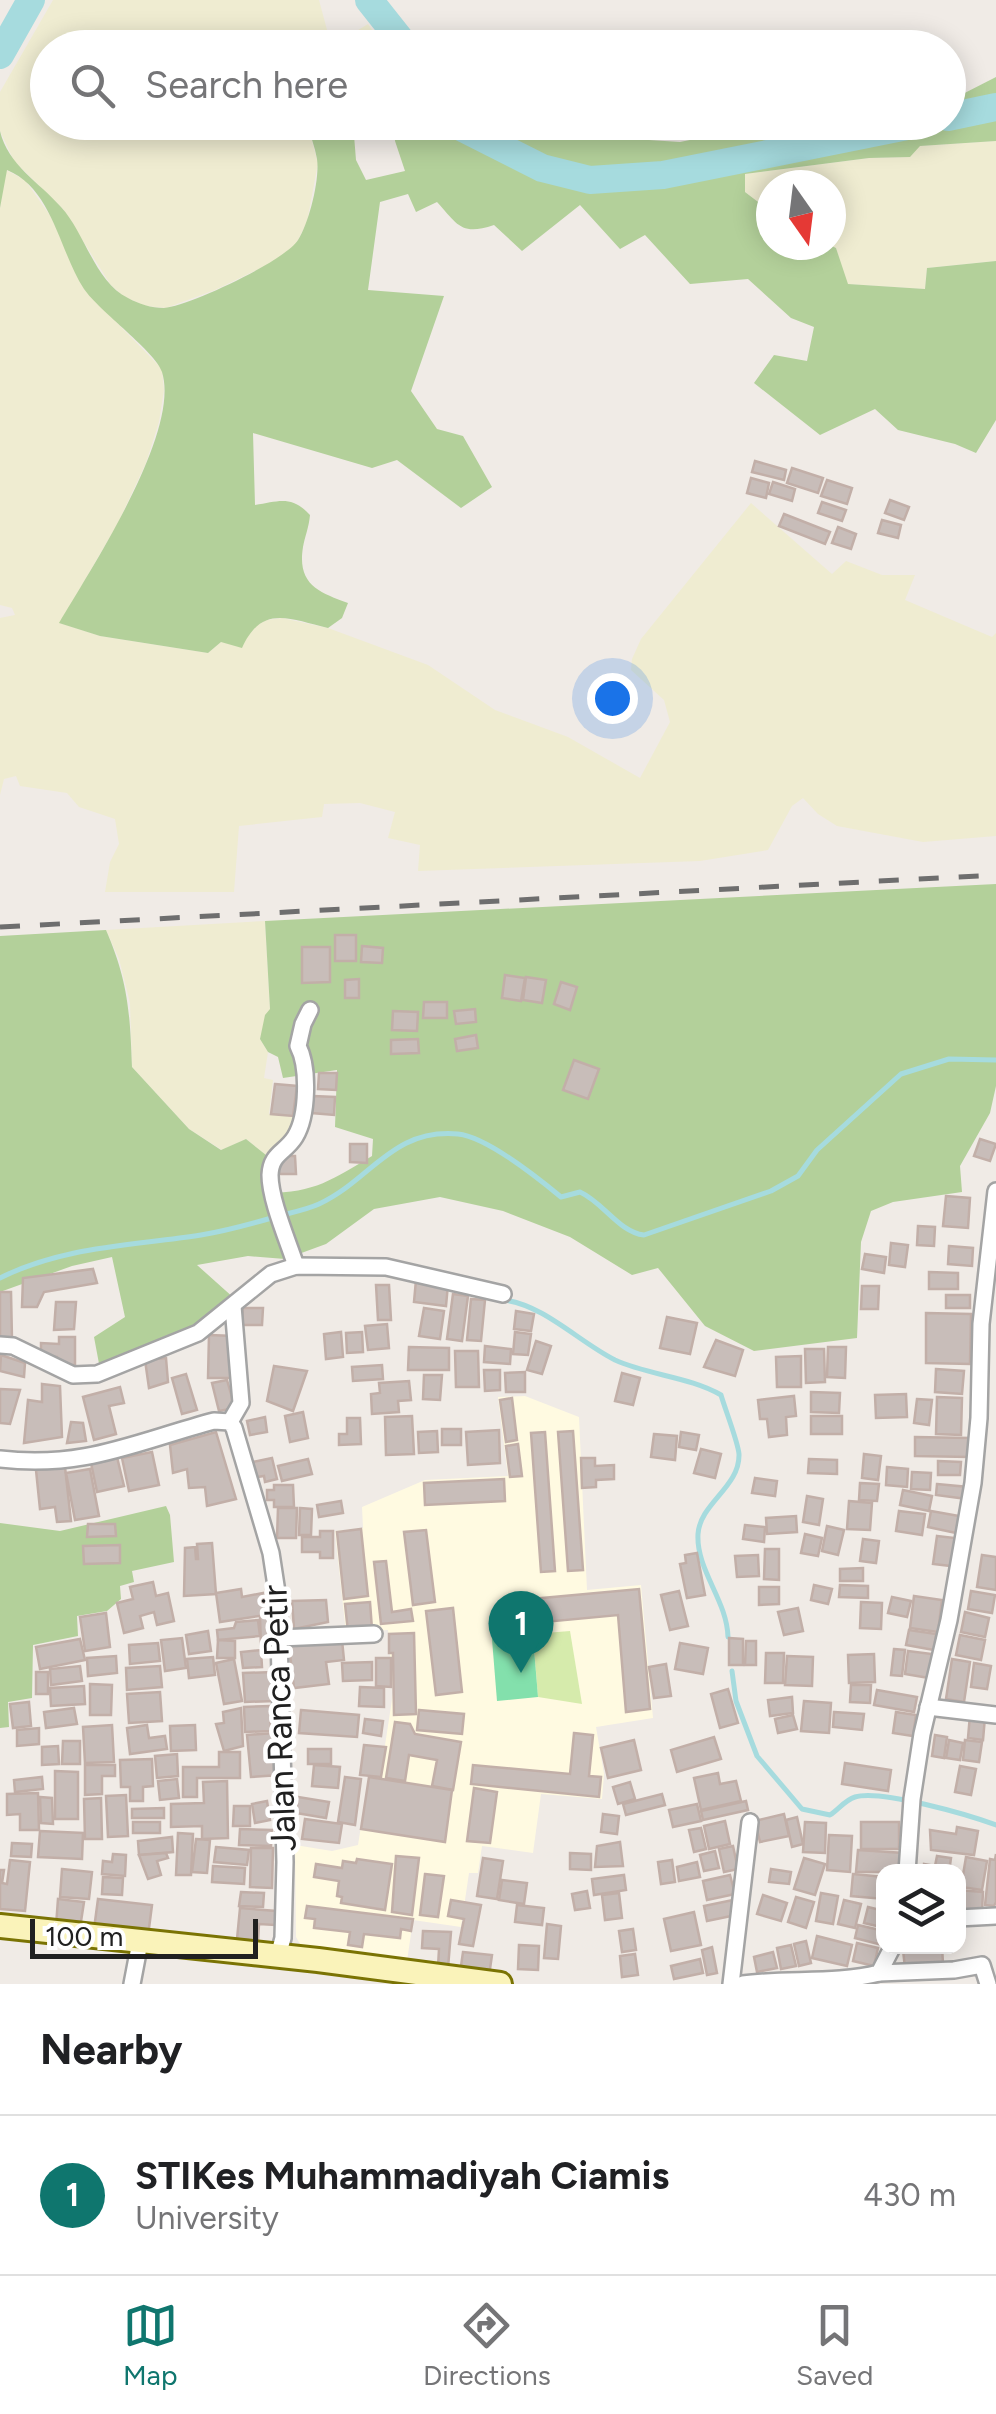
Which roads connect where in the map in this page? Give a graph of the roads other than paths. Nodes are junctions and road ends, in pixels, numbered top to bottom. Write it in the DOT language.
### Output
graph roads {
  1 [pos="310,1010"];
  2 [pos="996,1191"];
  3 [pos="296,1266"];
  4 [pos="504,1294"];
  5 [pos="233,1306"];
  6 [pos="0,1345"];
  7 [pos="230,1422"];
  8 [pos="0,1460"];
  9 [pos="374,1634"];
  10 [pos="279,1638"];
  11 [pos="928,1707"];
  12 [pos="996,1716"];
  13 [pos="750,1822"];
  14 [pos="907,1864"];
  15 [pos="996,1916"];
  16 [pos="966,1918"];
  17 [pos="0,1926"];
  18 [pos="140,1942"];
  19 [pos="889,1954"];
  20 [pos="278,1956"];
  21 [pos="879,1973"];
  22 [pos="388,1977"];
  23 [pos="132,1984"];
  24 [pos="500,1984"];
  25 [pos="732,1984"];
  26 [pos="743,1984"];
  27 [pos="988,1984"];
  1 -- 3 [label="street"];
  2 -- 11 [label="street"];
  3 -- 4 [label="street"];
  3 -- 5 [label="street"];
  5 -- 6 [label="street"];
  5 -- 7 [label="street"];
  7 -- 8 [label="street"];
  7 -- 10 [label="street, Jalan Ranca Petir"];
  9 -- 10 [label="street"];
  10 -- 20 [label="street, Jalan Ranca Petir"];
  11 -- 12 [label="street"];
  11 -- 14 [label="street"];
  13 -- 25 [label="street"];
  15 -- 16 [label="street"];
  17 -- 18 [label="main road"];
  18 -- 20 [label="main road"];
  18 -- 23 [label="street"];
  19 -- 21 [label="street"];
  20 -- 22 [label="main road"];
  21 -- 26 [label="street"];
  21 -- 27 [label="street"];
  22 -- 24 [label="main road"];
}
